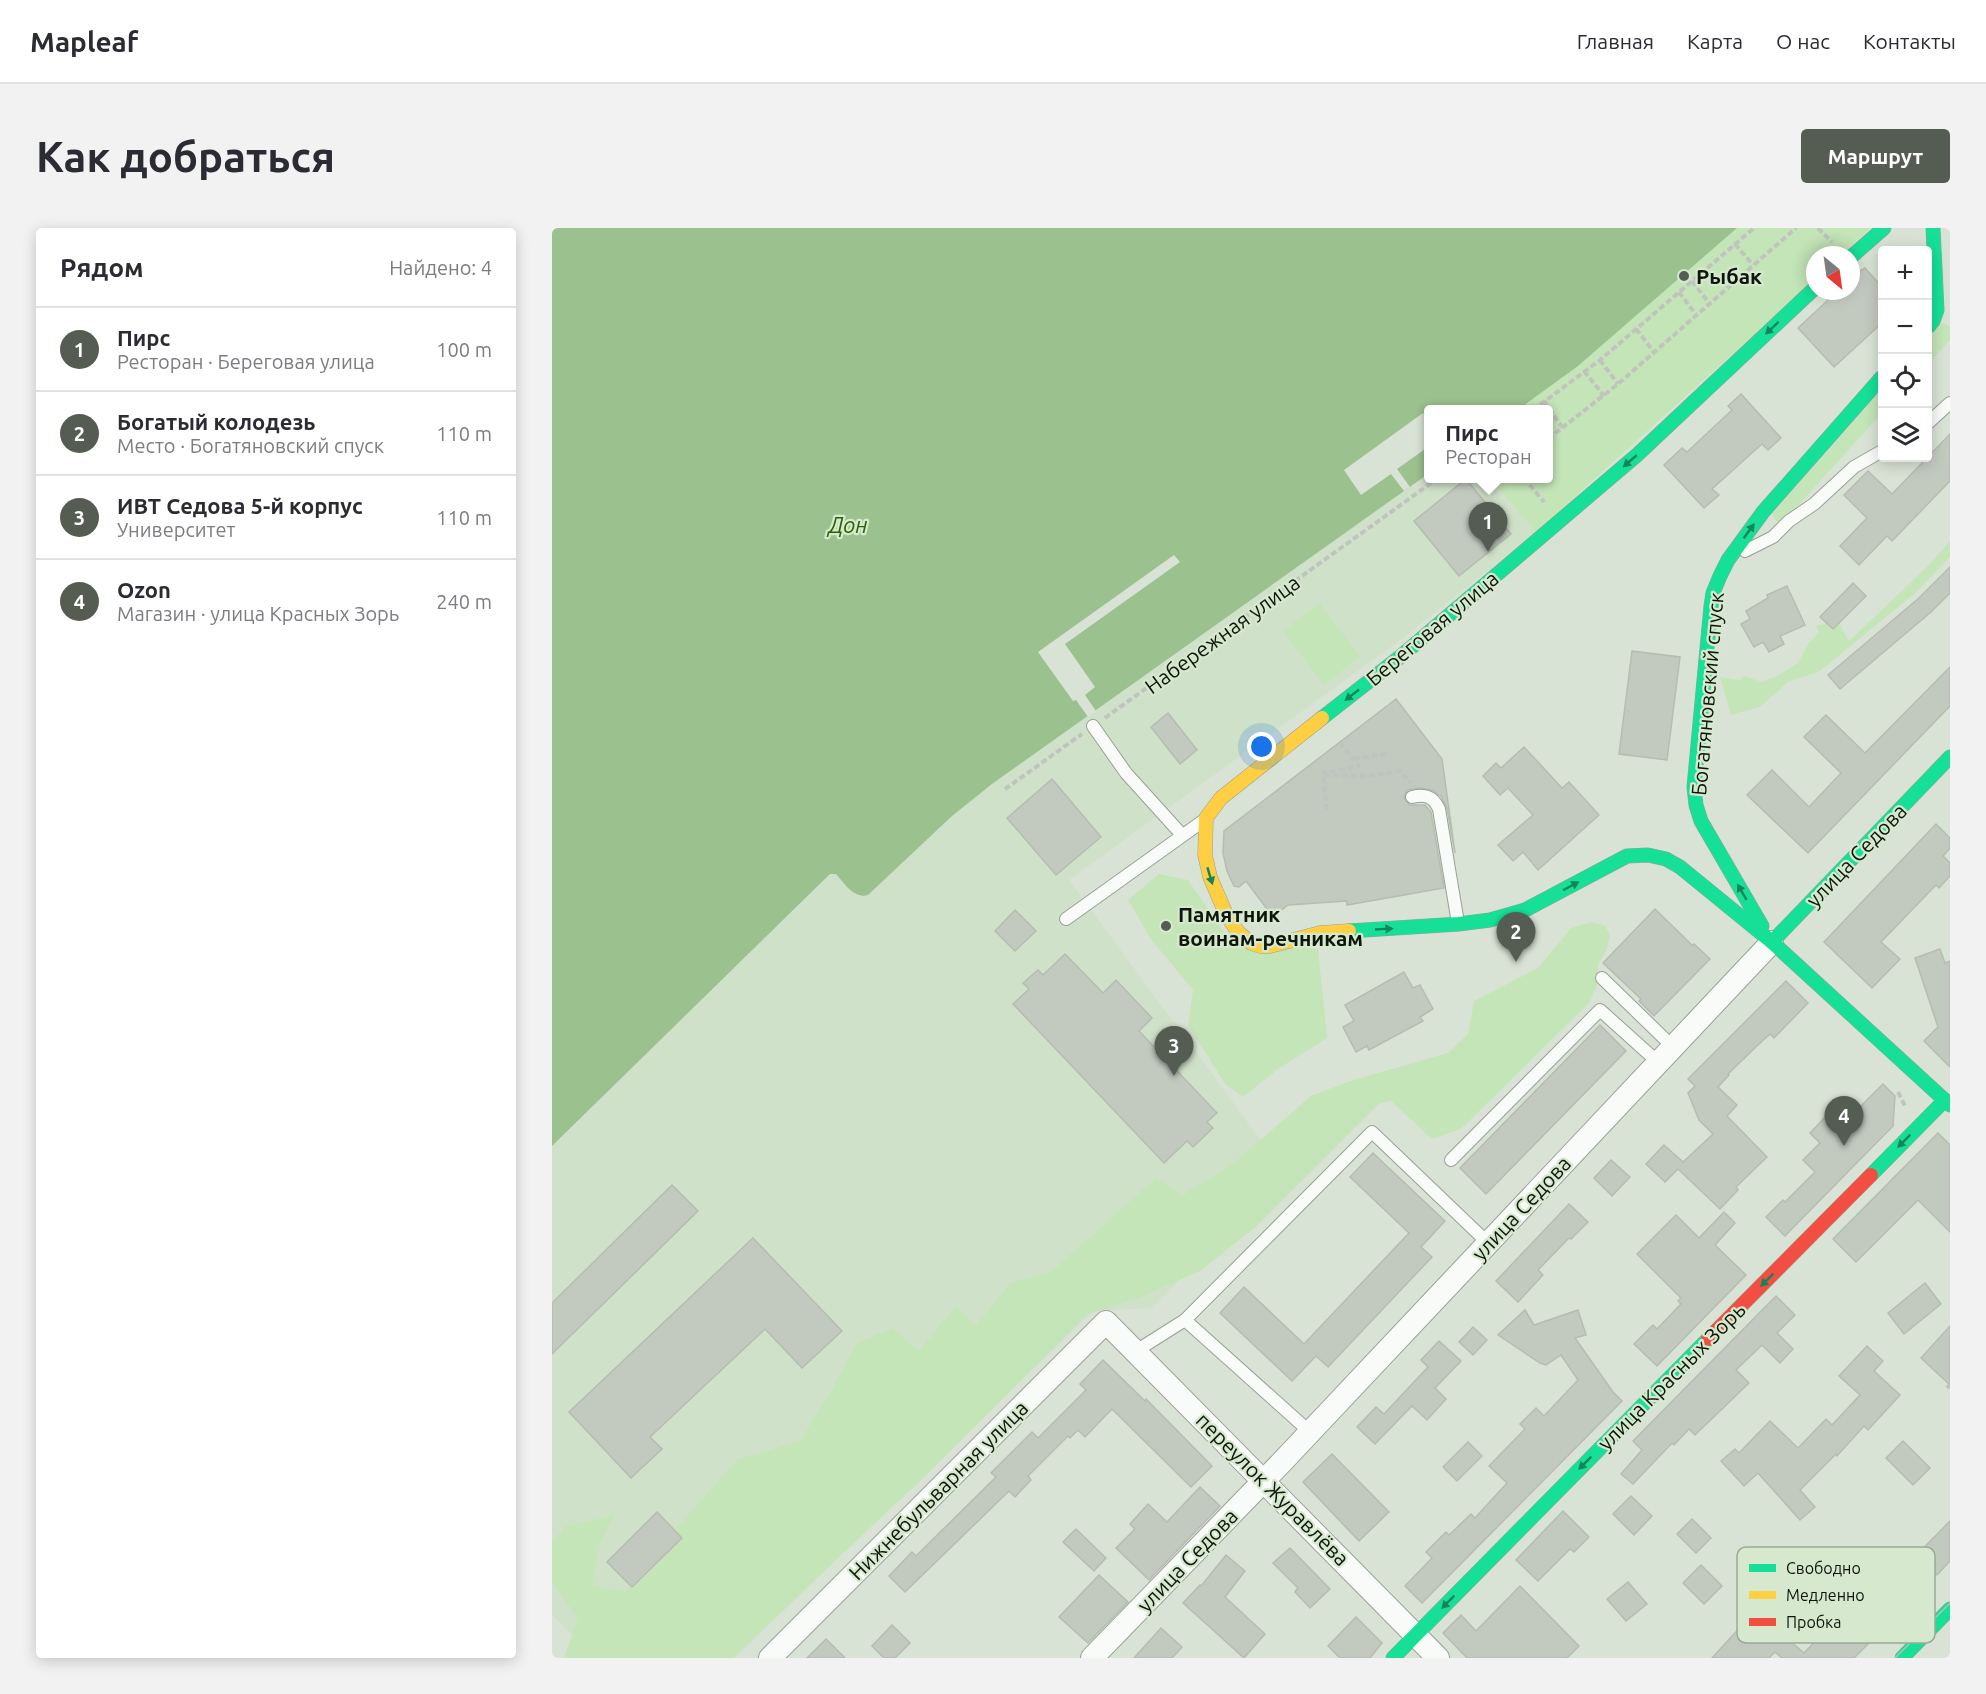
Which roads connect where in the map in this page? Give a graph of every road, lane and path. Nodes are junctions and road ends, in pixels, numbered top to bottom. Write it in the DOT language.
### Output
graph roads {
  1 [pos="1754,228"];
  2 [pos="1796,228"];
  3 [pos="1818,228"];
  4 [pos="1884,228"];
  5 [pos="1929,228"];
  6 [pos="1735,244"];
  7 [pos="1834,244"];
  8 [pos="1860,249"];
  9 [pos="1753,265"];
  10 [pos="1692,281"];
  11 [pos="1679,292"];
  12 [pos="1806,296"];
  13 [pos="1709,303"];
  14 [pos="1696,315"];
  15 [pos="1932,322"];
  16 [pos="1635,329"];
  17 [pos="1654,352"];
  18 [pos="1600,360"];
  19 [pos="1584,371"];
  20 [pos="1878,382"];
  21 [pos="1618,384"];
  22 [pos="1604,396"];
  23 [pos="1544,401"];
  24 [pos="1950,403"];
  25 [pos="1539,405"];
  26 [pos="1547,405"];
  27 [pos="1553,414"];
  28 [pos="1932,419"];
  29 [pos="1562,428"];
  30 [pos="1553,435"];
  31 [pos="1878,453"];
  32 [pos="1431,483"];
  33 [pos="1728,560"];
  34 [pos="1093,726"];
  35 [pos="1341,744"];
  36 [pos="1390,753"];
  37 [pos="1950,757"];
  38 [pos="1354,759"];
  39 [pos="1323,775"];
  40 [pos="1005,789"];
  41 [pos="1416,796"];
  42 [pos="1327,810"];
  43 [pos="1206,818"];
  44 [pos="1182,835"];
  45 [pos="1066,919"];
  46 [pos="1459,924"];
  47 [pos="1772,942"];
  48 [pos="1602,978"];
  49 [pos="1666,1055"];
  50 [pos="1948,1100"];
  51 [pos="1451,1160"];
  52 [pos="1488,1243"];
  53 [pos="1185,1320"];
  54 [pos="1106,1322"];
  55 [pos="1136,1351"];
  56 [pos="1310,1432"];
  57 [pos="1264,1480"];
  58 [pos="1950,1610"];
  59 [pos="1935,1625"];
  60 [pos="1416,1634"];
  61 [pos="1917,1643"];
  62 [pos="770,1658"];
  63 [pos="1092,1658"];
  64 [pos="1393,1658"];
  65 [pos="1438,1658"];
  66 [pos="1902,1658"];
  1 -- 6 [label="path"];
  2 -- 9 [label="path"];
  3 -- 7 [label="path"];
  4 -- 8 [label="street"];
  5 -- 15 [label="street"];
  6 -- 9 [label="path"];
  6 -- 10 [label="path"];
  9 -- 13 [label="path"];
  10 -- 11 [label="path"];
  10 -- 13 [label="path"];
  11 -- 14 [label="path"];
  11 -- 16 [label="path"];
  12 -- 43 [label="street, Береговая улица, one-way"];
  13 -- 14 [label="path"];
  14 -- 17 [label="path"];
  16 -- 17 [label="path"];
  16 -- 18 [label="path"];
  17 -- 21 [label="path"];
  18 -- 19 [label="path"];
  18 -- 21 [label="path"];
  19 -- 22 [label="path"];
  19 -- 23 [label="path"];
  33 -- 20 [label="street, Богатяновский спуск, one-way"];
  21 -- 22 [label="path"];
  22 -- 29 [label="path"];
  23 -- 25 [label="path"];
  23 -- 26 [label="path"];
  24 -- 28 [label="lane"];
  27 -- 29 [label="path"];
  29 -- 30 [label="path"];
  31 -- 33 [label="lane"];
  32 -- 34 [label="path, Набережная улица"];
  47 -- 33 [label="street, Богатяновский спуск, one-way"];
  34 -- 40 [label="path, Набережная улица"];
  34 -- 44 [label="lane"];
  35 -- 38 [label="path"];
  36 -- 38 [label="path"];
  37 -- 47 [label="street, улица Седова"];
  38 -- 39 [label="path"];
  39 -- 41 [label="path"];
  39 -- 42 [label="path"];
  41 -- 46 [label="lane"];
  43 -- 44 [label="lane"];
  43 -- 46 [label="street, Богатяновский спуск, one-way"];
  44 -- 45 [label="lane"];
  46 -- 47 [label="street, Богатяновский спуск, one-way"];
  47 -- 49 [label="street, улица Седова"];
  47 -- 50 [label="street, Богатяновский спуск"];
  48 -- 49 [label="lane"];
  49 -- 51 [label="lane"];
  49 -- 52 [label="street, улица Седова"];
  50 -- 60 [label="street, улица Красных Зорь, one-way"];
  52 -- 53 [label="lane"];
  52 -- 56 [label="street, улица Седова"];
  53 -- 55 [label="lane"];
  53 -- 56 [label="lane"];
  54 -- 55 [label="street, переулок Журавлёва"];
  54 -- 62 [label="street, Нижнебульварная улица"];
  55 -- 57 [label="street, переулок Журавлёва"];
  56 -- 57 [label="street, улица Седова"];
  57 -- 60 [label="street, переулок Журавлёва"];
  57 -- 63 [label="street, улица Седова"];
  58 -- 59 [label="street"];
  60 -- 64 [label="street, улица Красных Зорь"];
  60 -- 65 [label="street, переулок Журавлёва"];
  61 -- 66 [label="street"];
}
